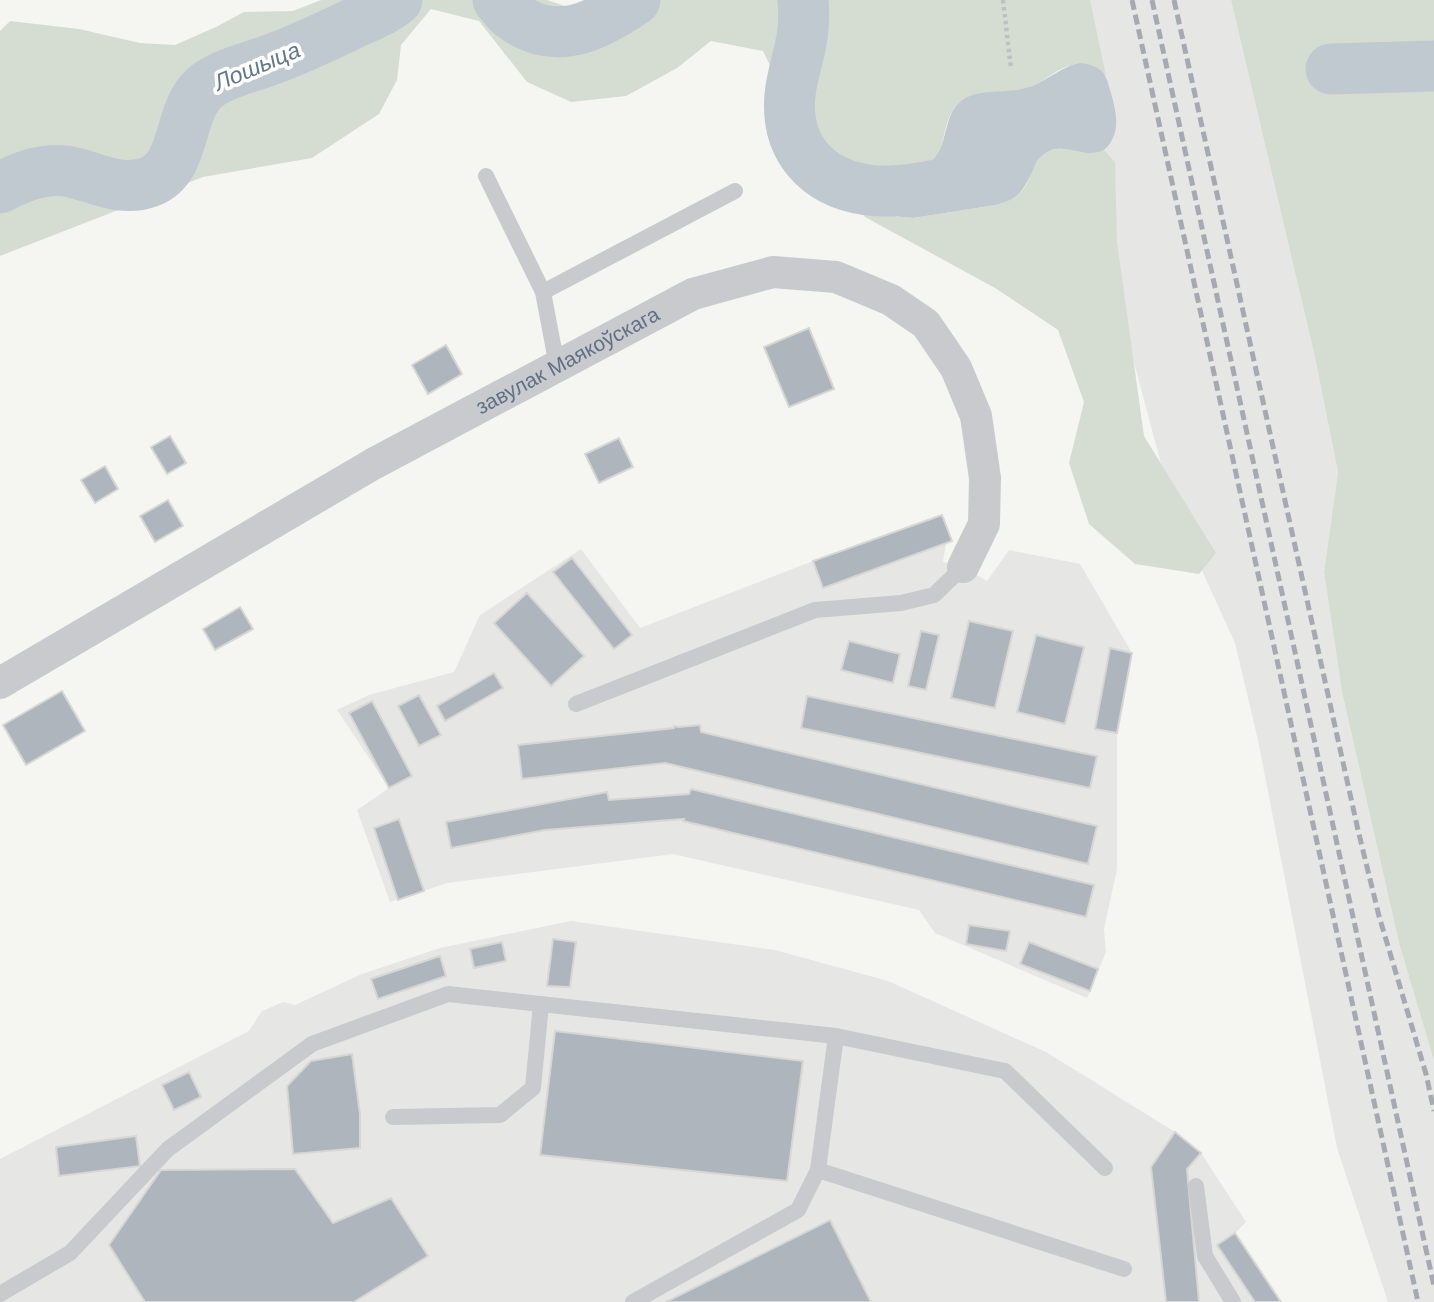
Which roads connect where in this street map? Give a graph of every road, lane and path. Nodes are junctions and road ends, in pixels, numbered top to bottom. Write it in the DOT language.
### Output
graph roads {
  1 [pos="1003,0"];
  2 [pos="1011,69"];
  3 [pos="486,176"];
  4 [pos="735,191"];
  5 [pos="543,292"];
  6 [pos="558,366"];
  7 [pos="963,568"];
  8 [pos="0,683"];
  9 [pos="576,704"];
  10 [pos="541,1004"];
  11 [pos="836,1036"];
  12 [pos="393,1117"];
  13 [pos="1105,1168"];
  14 [pos="818,1170"];
  15 [pos="1196,1186"];
  16 [pos="1124,1269"];
  17 [pos="0,1294"];
  18 [pos="633,1302"];
  19 [pos="1233,1302"];
  1 -- 2 [label="path"];
  3 -- 5 [label="lane"];
  4 -- 5 [label="lane"];
  5 -- 6 [label="lane"];
  6 -- 7 [label="street, завулак Маякоўскага"];
  6 -- 8 [label="street, завулак Маякоўскага"];
  7 -- 9 [label="lane"];
  10 -- 11 [label="lane"];
  10 -- 12 [label="lane"];
  10 -- 17 [label="lane"];
  11 -- 13 [label="lane"];
  11 -- 14 [label="lane"];
  14 -- 16 [label="lane"];
  14 -- 18 [label="lane"];
  15 -- 19 [label="lane"];
}
